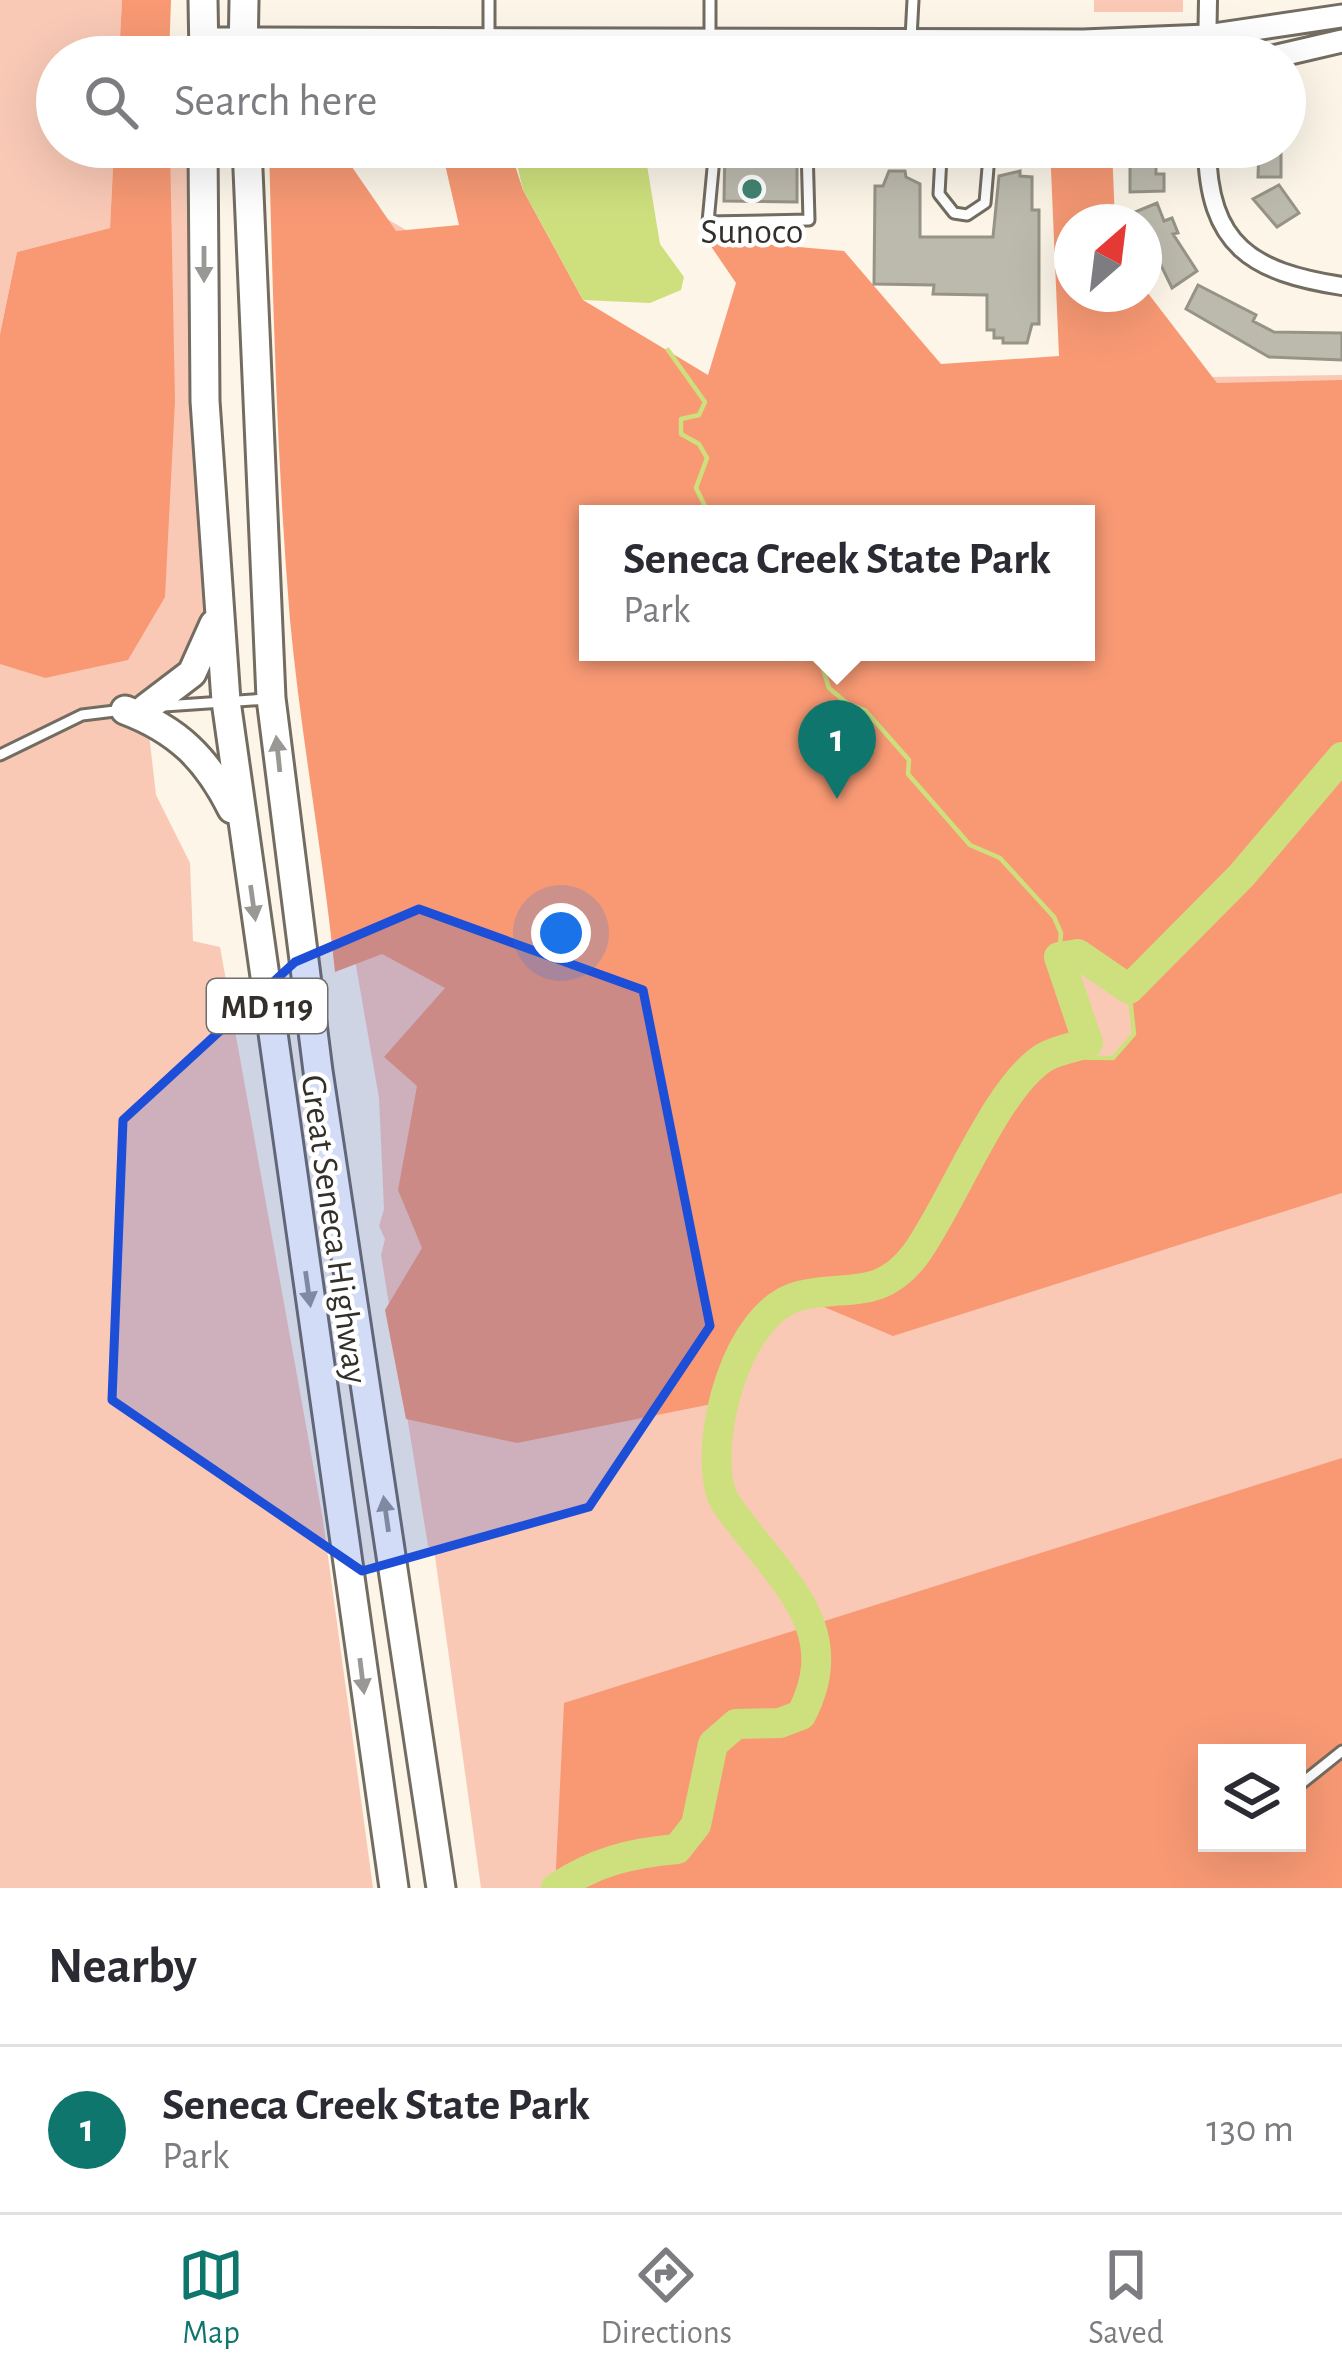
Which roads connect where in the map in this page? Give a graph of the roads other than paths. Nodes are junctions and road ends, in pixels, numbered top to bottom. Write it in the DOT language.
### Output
graph roads {
  1 [pos="203,0"];
  2 [pos="244,0"];
  3 [pos="489,0"];
  4 [pos="710,0"];
  5 [pos="913,0"];
  6 [pos="1208,0"];
  7 [pos="1342,16"];
  8 [pos="204,36"];
  9 [pos="243,36"];
  10 [pos="489,36"];
  11 [pos="710,36"];
  12 [pos="912,36"];
  13 [pos="1207,36"];
  14 [pos="1255,36"];
  15 [pos="1342,41"];
  16 [pos="1306,49"];
  17 [pos="203,168"];
  18 [pos="248,168"];
  19 [pos="713,168"];
  20 [pos="808,168"];
  21 [pos="940,168"];
  22 [pos="988,168"];
  23 [pos="1208,168"];
  24 [pos="1342,286"];
  25 [pos="218,608"];
  26 [pos="272,698"];
  27 [pos="226,701"];
  28 [pos="135,709"];
  29 [pos="0,754"];
  30 [pos="244,833"];
  31 [pos="1342,1751"];
  32 [pos="1306,1780"];
  33 [pos="391,1874"];
  34 [pos="441,1888"];
  1 -- 8 [label="main road"];
  2 -- 9 [label="main road"];
  3 -- 10 [label="lane"];
  4 -- 11 [label="lane"];
  5 -- 12 [label="lane"];
  6 -- 13 [label="street"];
  7 -- 14 [label="street"];
  15 -- 16 [label="street"];
  17 -- 25 [label="main road, Great Seneca Highway / MD 119, one-way"];
  18 -- 26 [label="main road, Great Seneca Highway / MD 119"];
  19 -- 20 [label="lane"];
  21 -- 22 [label="lane"];
  23 -- 24 [label="street"];
  25 -- 27 [label="main road, Great Seneca Highway / MD 119"];
  25 -- 28 [label="main road"];
  26 -- 27 [label="lane"];
  34 -- 26 [label="main road, Great Seneca Highway / MD 119, one-way"];
  27 -- 28 [label="lane"];
  27 -- 30 [label="main road, Great Seneca Highway / MD 119"];
  28 -- 29 [label="lane"];
  28 -- 30 [label="main road"];
  30 -- 33 [label="main road, Great Seneca Highway / MD 119, one-way"];
  31 -- 32 [label="lane"];
}
